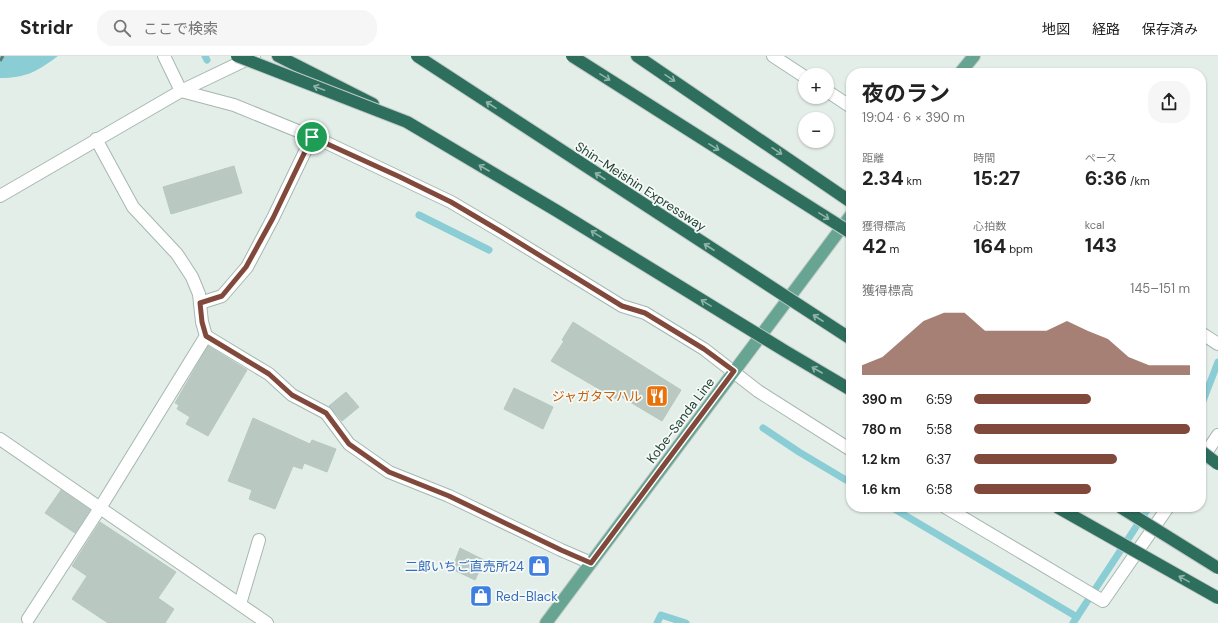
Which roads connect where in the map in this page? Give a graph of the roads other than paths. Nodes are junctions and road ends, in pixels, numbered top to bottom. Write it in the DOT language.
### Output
graph roads {
  1 [pos="164,56"];
  2 [pos="237,56"];
  3 [pos="254,56"];
  4 [pos="278,56"];
  5 [pos="417,56"];
  6 [pos="572,56"];
  7 [pos="637,56"];
  8 [pos="774,56"];
  9 [pos="974,56"];
  10 [pos="964,68"];
  11 [pos="798,71"];
  12 [pos="181,91"];
  13 [pos="834,96"];
  14 [pos="846,104"];
  15 [pos="407,122"];
  16 [pos="312,137"];
  17 [pos="96,139"];
  18 [pos="0,196"];
  19 [pos="846,199"];
  20 [pos="846,222"];
  21 [pos="846,230"];
  22 [pos="200,303"];
  23 [pos="206,336"];
  24 [pos="846,336"];
  25 [pos="1206,336"];
  26 [pos="1218,344"];
  27 [pos="734,371"];
  28 [pos="846,387"];
  29 [pos="1218,435"];
  30 [pos="0,439"];
  31 [pos="846,447"];
  32 [pos="1206,453"];
  33 [pos="1206,455"];
  34 [pos="1206,459"];
  35 [pos="1218,465"];
  36 [pos="100,508"];
  37 [pos="953,512"];
  38 [pos="1066,512"];
  39 [pos="1128,512"];
  40 [pos="1165,512"];
  41 [pos="259,540"];
  42 [pos="591,563"];
  43 [pos="1218,568"];
  44 [pos="1218,598"];
  45 [pos="240,604"];
  46 [pos="28,619"];
  47 [pos="267,623"];
  48 [pos="546,623"];
  1 -- 12 [label="street"];
  15 -- 2 [label="highway, one-way, bridge"];
  3 -- 12 [label="street"];
  4 -- 15 [label="highway, bridge"];
  24 -- 5 [label="highway, Shin-Meishin Expressway, one-way, bridge"];
  6 -- 21 [label="highway, one-way, bridge"];
  7 -- 19 [label="highway, one-way"];
  8 -- 11 [label="street"];
  9 -- 10 [label="main road"];
  12 -- 16 [label="street"];
  12 -- 17 [label="street"];
  13 -- 14 [label="street"];
  28 -- 15 [label="highway, one-way, bridge"];
  16 -- 22 [label="street"];
  16 -- 27 [label="street"];
  17 -- 18 [label="street"];
  17 -- 22 [label="street"];
  20 -- 27 [label="main road, Kobe-Sanda Line"];
  22 -- 23 [label="street"];
  23 -- 36 [label="street"];
  23 -- 42 [label="street"];
  25 -- 26 [label="street"];
  27 -- 31 [label="street"];
  27 -- 42 [label="main road, Kobe-Sanda Line"];
  29 -- 32 [label="street"];
  30 -- 36 [label="street"];
  33 -- 35 [label="highway, bridge"];
  34 -- 35 [label="highway, bridge"];
  36 -- 45 [label="street"];
  36 -- 46 [label="street"];
  37 -- 40 [label="street"];
  44 -- 38 [label="highway, one-way, bridge"];
  39 -- 43 [label="highway, bridge"];
  41 -- 45 [label="street"];
  42 -- 48 [label="main road, Kobe-Sanda Line"];
  45 -- 47 [label="street"];
}
